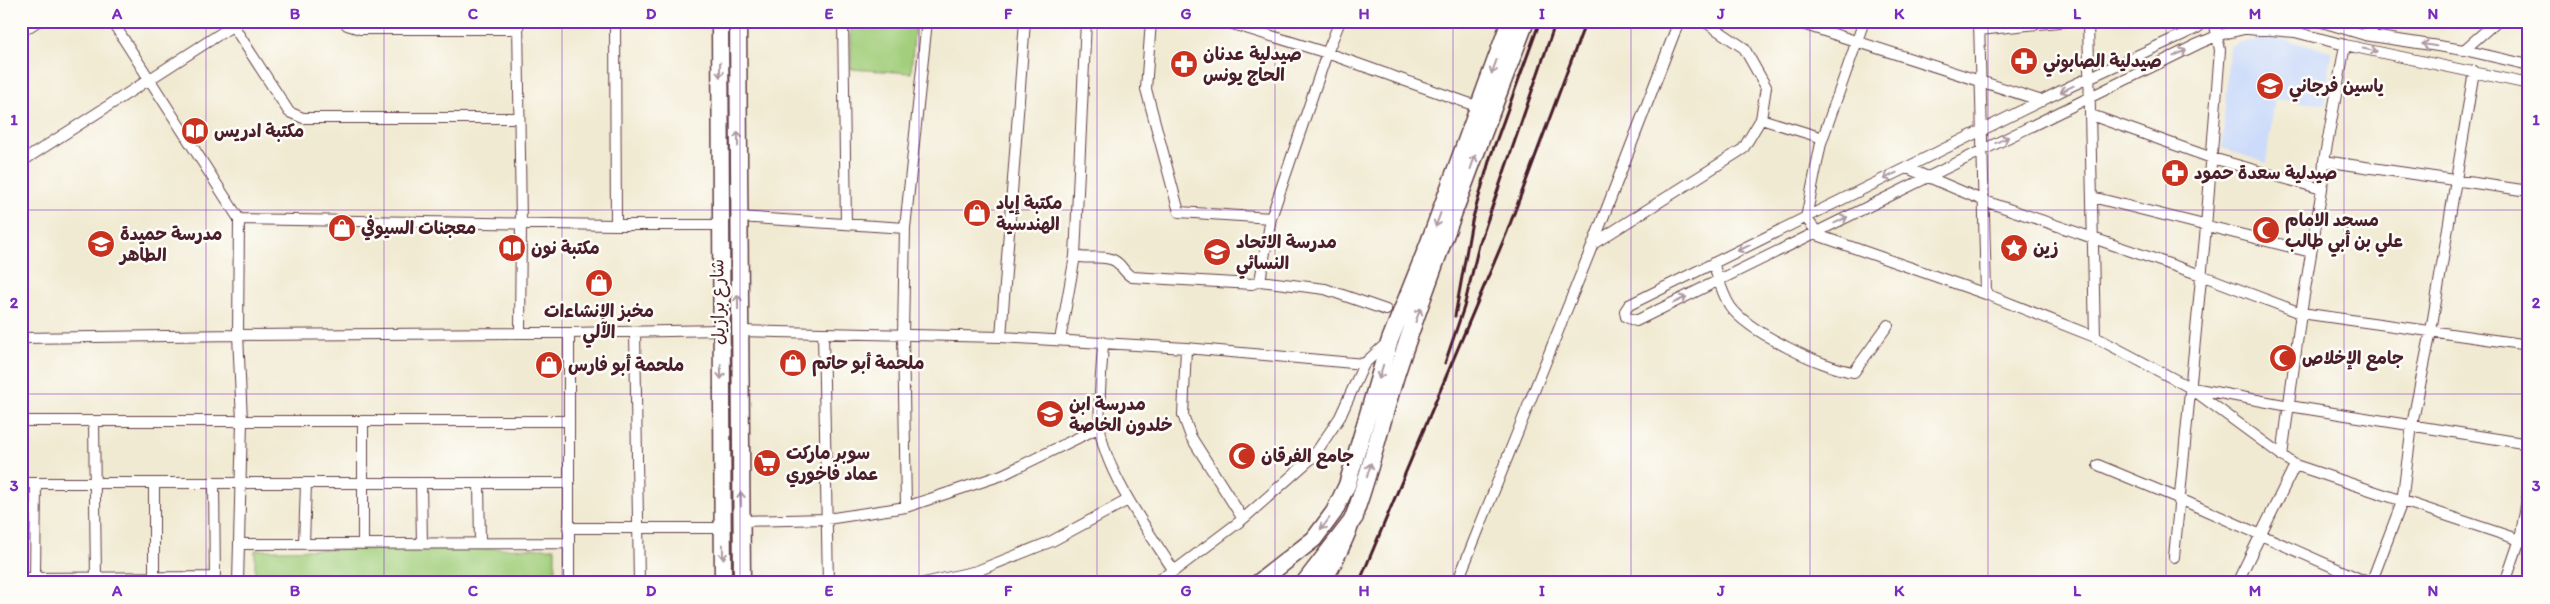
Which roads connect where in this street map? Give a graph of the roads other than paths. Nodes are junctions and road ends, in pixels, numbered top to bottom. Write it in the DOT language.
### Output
graph roads {
  1 [pos="38,21"];
  2 [pos="112,21"];
  3 [pos="344,21"];
  4 [pos="615,21"];
  5 [pos="720,21"];
  6 [pos="738,21"];
  7 [pos="843,21"];
  8 [pos="927,21"];
  9 [pos="1025,21"];
  10 [pos="1086,21"];
  11 [pos="1151,21"];
  12 [pos="1223,21"];
  13 [pos="1340,21"];
  14 [pos="1510,21"];
  15 [pos="1526,21"];
  16 [pos="1679,21"];
  17 [pos="1704,21"];
  18 [pos="1793,21"];
  19 [pos="1864,21"];
  20 [pos="2068,21"];
  21 [pos="2088,21"];
  22 [pos="2205,21"];
  23 [pos="2215,21"];
  24 [pos="2287,21"];
  25 [pos="2319,21"];
  26 [pos="2381,21"];
  27 [pos="2497,21"];
  28 [pos="234,23"];
  29 [pos="518,25"];
  30 [pos="1979,26"];
  31 [pos="2241,29"];
  32 [pos="2271,30"];
  33 [pos="21,32"];
  34 [pos="2218,35"];
  35 [pos="2365,35"];
  36 [pos="1858,42"];
  37 [pos="2345,45"];
  38 [pos="2220,50"];
  39 [pos="2464,50"];
  40 [pos="1327,53"];
  41 [pos="2529,64"];
  42 [pos="2474,71"];
  43 [pos="2089,78"];
  44 [pos="150,79"];
  45 [pos="1980,81"];
  46 [pos="2529,84"];
  47 [pos="2090,98"];
  48 [pos="2042,101"];
  49 [pos="1479,108"];
  50 [pos="2091,115"];
  51 [pos="518,118"];
  52 [pos="1761,119"];
  53 [pos="1983,132"];
  54 [pos="1823,138"];
  55 [pos="1983,149"];
  56 [pos="2212,158"];
  57 [pos="2324,161"];
  58 [pos="21,162"];
  59 [pos="1907,168"];
  60 [pos="1929,177"];
  61 [pos="2455,180"];
  62 [pos="2322,190"];
  63 [pos="2529,190"];
  64 [pos="2092,197"];
  65 [pos="1982,200"];
  66 [pos="738,217"];
  67 [pos="1271,218"];
  68 [pos="1806,218"];
  69 [pos="239,219"];
  70 [pos="521,223"];
  71 [pos="846,224"];
  72 [pos="616,225"];
  73 [pos="720,225"];
  74 [pos="2206,227"];
  75 [pos="905,228"];
  76 [pos="1817,232"];
  77 [pos="2092,238"];
  78 [pos="1593,244"];
  79 [pos="2311,252"];
  80 [pos="1075,256"];
  81 [pos="1713,263"];
  82 [pos="2201,275"];
  83 [pos="1720,280"];
  84 [pos="1260,281"];
  85 [pos="1986,294"];
  86 [pos="1386,310"];
  87 [pos="2301,313"];
  88 [pos="1888,325"];
  89 [pos="720,330"];
  90 [pos="739,331"];
  91 [pos="2431,331"];
  92 [pos="635,332"];
  93 [pos="520,333"];
  94 [pos="569,333"];
  95 [pos="823,333"];
  96 [pos="238,335"];
  97 [pos="903,335"];
  98 [pos="1002,337"];
  99 [pos="2095,337"];
  100 [pos="21,338"];
  101 [pos="1060,340"];
  102 [pos="1390,340"];
  103 [pos="1103,342"];
  104 [pos="2529,345"];
  105 [pos="1186,348"];
  106 [pos="1364,364"];
  107 [pos="2190,387"];
  108 [pos="2289,406"];
  109 [pos="21,421"];
  110 [pos="94,421"];
  111 [pos="242,421"];
  112 [pos="363,421"];
  113 [pos="568,421"];
  114 [pos="2412,425"];
  115 [pos="1100,427"];
  116 [pos="2529,444"];
  117 [pos="2282,456"];
  118 [pos="2098,465"];
  119 [pos="2295,465"];
  120 [pos="21,483"];
  121 [pos="36,483"];
  122 [pos="94,483"];
  123 [pos="154,483"];
  124 [pos="214,483"];
  125 [pos="240,483"];
  126 [pos="306,483"];
  127 [pos="364,483"];
  128 [pos="421,483"];
  129 [pos="479,483"];
  130 [pos="567,483"];
  131 [pos="2529,489"];
  132 [pos="2180,499"];
  133 [pos="1128,500"];
  134 [pos="2402,502"];
  135 [pos="906,507"];
  136 [pos="1355,517"];
  137 [pos="827,519"];
  138 [pos="1243,519"];
  139 [pos="741,521"];
  140 [pos="568,528"];
  141 [pos="639,528"];
  142 [pos="723,528"];
  143 [pos="2261,535"];
  144 [pos="2524,541"];
  145 [pos="480,543"];
  146 [pos="568,543"];
  147 [pos="239,544"];
  148 [pos="304,544"];
  149 [pos="363,544"];
  150 [pos="422,544"];
  151 [pos="2174,557"];
  152 [pos="1174,571"];
  153 [pos="154,577"];
  154 [pos="21,578"];
  155 [pos="35,578"];
  156 [pos="96,578"];
  157 [pos="215,580"];
  158 [pos="238,583"];
  159 [pos="569,583"];
  160 [pos="639,583"];
  161 [pos="723,583"];
  162 [pos="742,583"];
  163 [pos="828,583"];
  164 [pos="924,583"];
  165 [pos="1152,583"];
  166 [pos="1258,583"];
  167 [pos="1304,583"];
  168 [pos="1322,583"];
  169 [pos="1456,583"];
  170 [pos="2237,583"];
  171 [pos="2370,583"];
  172 [pos="2505,583"];
  1 -- 33 [label="street"];
  2 -- 44 [label="street"];
  3 -- 29 [label="street"];
  4 -- 72 [label="street"];
  5 -- 73 [label="main road, شارع برازيل, one-way"];
  66 -- 6 [label="main road, شارع برازيل, one-way"];
  7 -- 71 [label="street"];
  8 -- 75 [label="street"];
  9 -- 98 [label="street"];
  10 -- 80 [label="street"];
  11 -- 67 [label="street"];
  12 -- 40 [label="street"];
  13 -- 40 [label="street"];
  14 -- 49 [label="main road, one-way"];
  136 -- 15 [label="main road, one-way"];
  16 -- 78 [label="street"];
  17 -- 52 [label="street"];
  18 -- 36 [label="street"];
  19 -- 36 [label="street"];
  20 -- 30 [label="street"];
  21 -- 43 [label="street"];
  22 -- 43 [label="street"];
  23 -- 31 [label="street"];
  23 -- 34 [label="street"];
  24 -- 32 [label="street"];
  25 -- 35 [label="street"];
  26 -- 35 [label="street"];
  27 -- 39 [label="street"];
  28 -- 44 [label="street"];
  28 -- 51 [label="street"];
  29 -- 51 [label="street"];
  30 -- 45 [label="street"];
  31 -- 32 [label="street"];
  31 -- 34 [label="street"];
  31 -- 38 [label="street"];
  32 -- 37 [label="street"];
  34 -- 38 [label="street"];
  47 -- 34 [label="street, one-way"];
  39 -- 35 [label="street, one-way"];
  36 -- 45 [label="street"];
  36 -- 54 [label="street"];
  37 -- 42 [label="street, one-way"];
  37 -- 57 [label="street"];
  38 -- 56 [label="street"];
  39 -- 41 [label="street"];
  40 -- 49 [label="street"];
  40 -- 67 [label="street"];
  42 -- 46 [label="street"];
  42 -- 61 [label="street"];
  43 -- 47 [label="street"];
  43 -- 48 [label="street, one-way"];
  44 -- 58 [label="street"];
  44 -- 69 [label="street"];
  45 -- 48 [label="street"];
  45 -- 53 [label="street"];
  47 -- 50 [label="street"];
  55 -- 47 [label="street, one-way"];
  48 -- 53 [label="street"];
  49 -- 102 [label="main road, one-way"];
  50 -- 56 [label="street"];
  50 -- 64 [label="street"];
  51 -- 70 [label="street"];
  52 -- 54 [label="street"];
  52 -- 78 [label="street"];
  53 -- 55 [label="street"];
  53 -- 59 [label="street"];
  54 -- 68 [label="street"];
  55 -- 60 [label="street"];
  55 -- 65 [label="street"];
  56 -- 62 [label="street"];
  56 -- 74 [label="street"];
  57 -- 61 [label="street"];
  57 -- 62 [label="street"];
  59 -- 60 [label="street"];
  59 -- 68 [label="street, one-way"];
  60 -- 65 [label="street"];
  76 -- 60 [label="street, one-way"];
  61 -- 63 [label="street"];
  61 -- 91 [label="street"];
  62 -- 79 [label="street"];
  64 -- 74 [label="street"];
  64 -- 77 [label="street"];
  65 -- 77 [label="street"];
  65 -- 85 [label="street"];
  66 -- 71 [label="street"];
  90 -- 66 [label="main road, شارع برازيل, one-way"];
  67 -- 84 [label="street"];
  68 -- 76 [label="street"];
  68 -- 81 [label="street, one-way"];
  69 -- 70 [label="street"];
  69 -- 96 [label="street"];
  70 -- 72 [label="street"];
  70 -- 93 [label="street"];
  71 -- 75 [label="street"];
  72 -- 73 [label="street"];
  73 -- 89 [label="main road, شارع برازيل"];
  74 -- 79 [label="street"];
  74 -- 82 [label="street"];
  75 -- 97 [label="street"];
  76 -- 83 [label="street"];
  76 -- 85 [label="street"];
  77 -- 82 [label="street"];
  77 -- 99 [label="street"];
  78 -- 169 [label="street"];
  79 -- 87 [label="street"];
  80 -- 84 [label="street"];
  80 -- 101 [label="street"];
  81 -- 83 [label="street"];
  81 -- 83 [label="street, one-way"];
  82 -- 87 [label="street"];
  82 -- 107 [label="street"];
  83 -- 88 [label="street"];
  84 -- 86 [label="street"];
  85 -- 99 [label="street"];
  87 -- 91 [label="street"];
  87 -- 108 [label="street"];
  89 -- 92 [label="street"];
  89 -- 142 [label="main road, شارع برازيل, one-way"];
  90 -- 95 [label="street"];
  139 -- 90 [label="main road, شارع برازيل, one-way"];
  91 -- 104 [label="street"];
  91 -- 114 [label="street"];
  92 -- 94 [label="street"];
  92 -- 141 [label="street"];
  93 -- 94 [label="street"];
  93 -- 96 [label="street"];
  94 -- 113 [label="street"];
  95 -- 97 [label="street"];
  95 -- 137 [label="street"];
  96 -- 100 [label="street"];
  96 -- 111 [label="street"];
  97 -- 98 [label="street"];
  97 -- 135 [label="street"];
  98 -- 101 [label="street"];
  99 -- 107 [label="street"];
  101 -- 103 [label="street"];
  102 -- 106 [label="street"];
  102 -- 166 [label="main road, one-way"];
  103 -- 105 [label="street"];
  103 -- 115 [label="street"];
  105 -- 106 [label="street"];
  105 -- 138 [label="street"];
  106 -- 138 [label="street"];
  107 -- 108 [label="street"];
  107 -- 117 [label="street"];
  107 -- 132 [label="street"];
  108 -- 114 [label="street"];
  108 -- 117 [label="street"];
  109 -- 110 [label="street"];
  110 -- 111 [label="street"];
  110 -- 122 [label="street"];
  111 -- 112 [label="street"];
  111 -- 125 [label="street"];
  112 -- 113 [label="street"];
  112 -- 127 [label="street"];
  113 -- 130 [label="street"];
  114 -- 116 [label="street"];
  114 -- 134 [label="street"];
  115 -- 133 [label="street"];
  115 -- 135 [label="street"];
  117 -- 119 [label="street"];
  118 -- 132 [label="street"];
  119 -- 134 [label="street"];
  119 -- 143 [label="street"];
  120 -- 121 [label="street"];
  121 -- 122 [label="street"];
  121 -- 155 [label="street"];
  122 -- 123 [label="street"];
  122 -- 156 [label="street"];
  123 -- 124 [label="street"];
  123 -- 153 [label="street"];
  124 -- 125 [label="street"];
  124 -- 157 [label="street"];
  125 -- 126 [label="street"];
  125 -- 147 [label="street"];
  126 -- 127 [label="street"];
  126 -- 148 [label="street"];
  127 -- 128 [label="street"];
  127 -- 149 [label="street"];
  128 -- 129 [label="street"];
  128 -- 150 [label="street"];
  129 -- 130 [label="street"];
  129 -- 145 [label="street"];
  130 -- 140 [label="street"];
  131 -- 144 [label="street"];
  132 -- 143 [label="street"];
  132 -- 151 [label="street"];
  133 -- 152 [label="street"];
  133 -- 164 [label="street"];
  134 -- 144 [label="street"];
  134 -- 171 [label="street"];
  135 -- 137 [label="street"];
  136 -- 167 [label="main road"];
  136 -- 168 [label="main road"];
  137 -- 139 [label="street"];
  137 -- 163 [label="street"];
  138 -- 152 [label="street"];
  139 -- 162 [label="main road, شارع برازيل"];
  140 -- 141 [label="street"];
  140 -- 146 [label="street"];
  141 -- 142 [label="street"];
  141 -- 160 [label="street"];
  142 -- 161 [label="main road, شارع برازيل, one-way"];
  143 -- 170 [label="street"];
  143 -- 171 [label="street"];
  144 -- 172 [label="street"];
  145 -- 146 [label="street"];
  145 -- 150 [label="street"];
  146 -- 159 [label="street"];
  147 -- 148 [label="street"];
  147 -- 158 [label="street"];
  148 -- 149 [label="street"];
  149 -- 150 [label="street"];
  152 -- 165 [label="street"];
  153 -- 156 [label="street"];
  153 -- 157 [label="street"];
  154 -- 155 [label="street"];
  155 -- 156 [label="street"];
}
